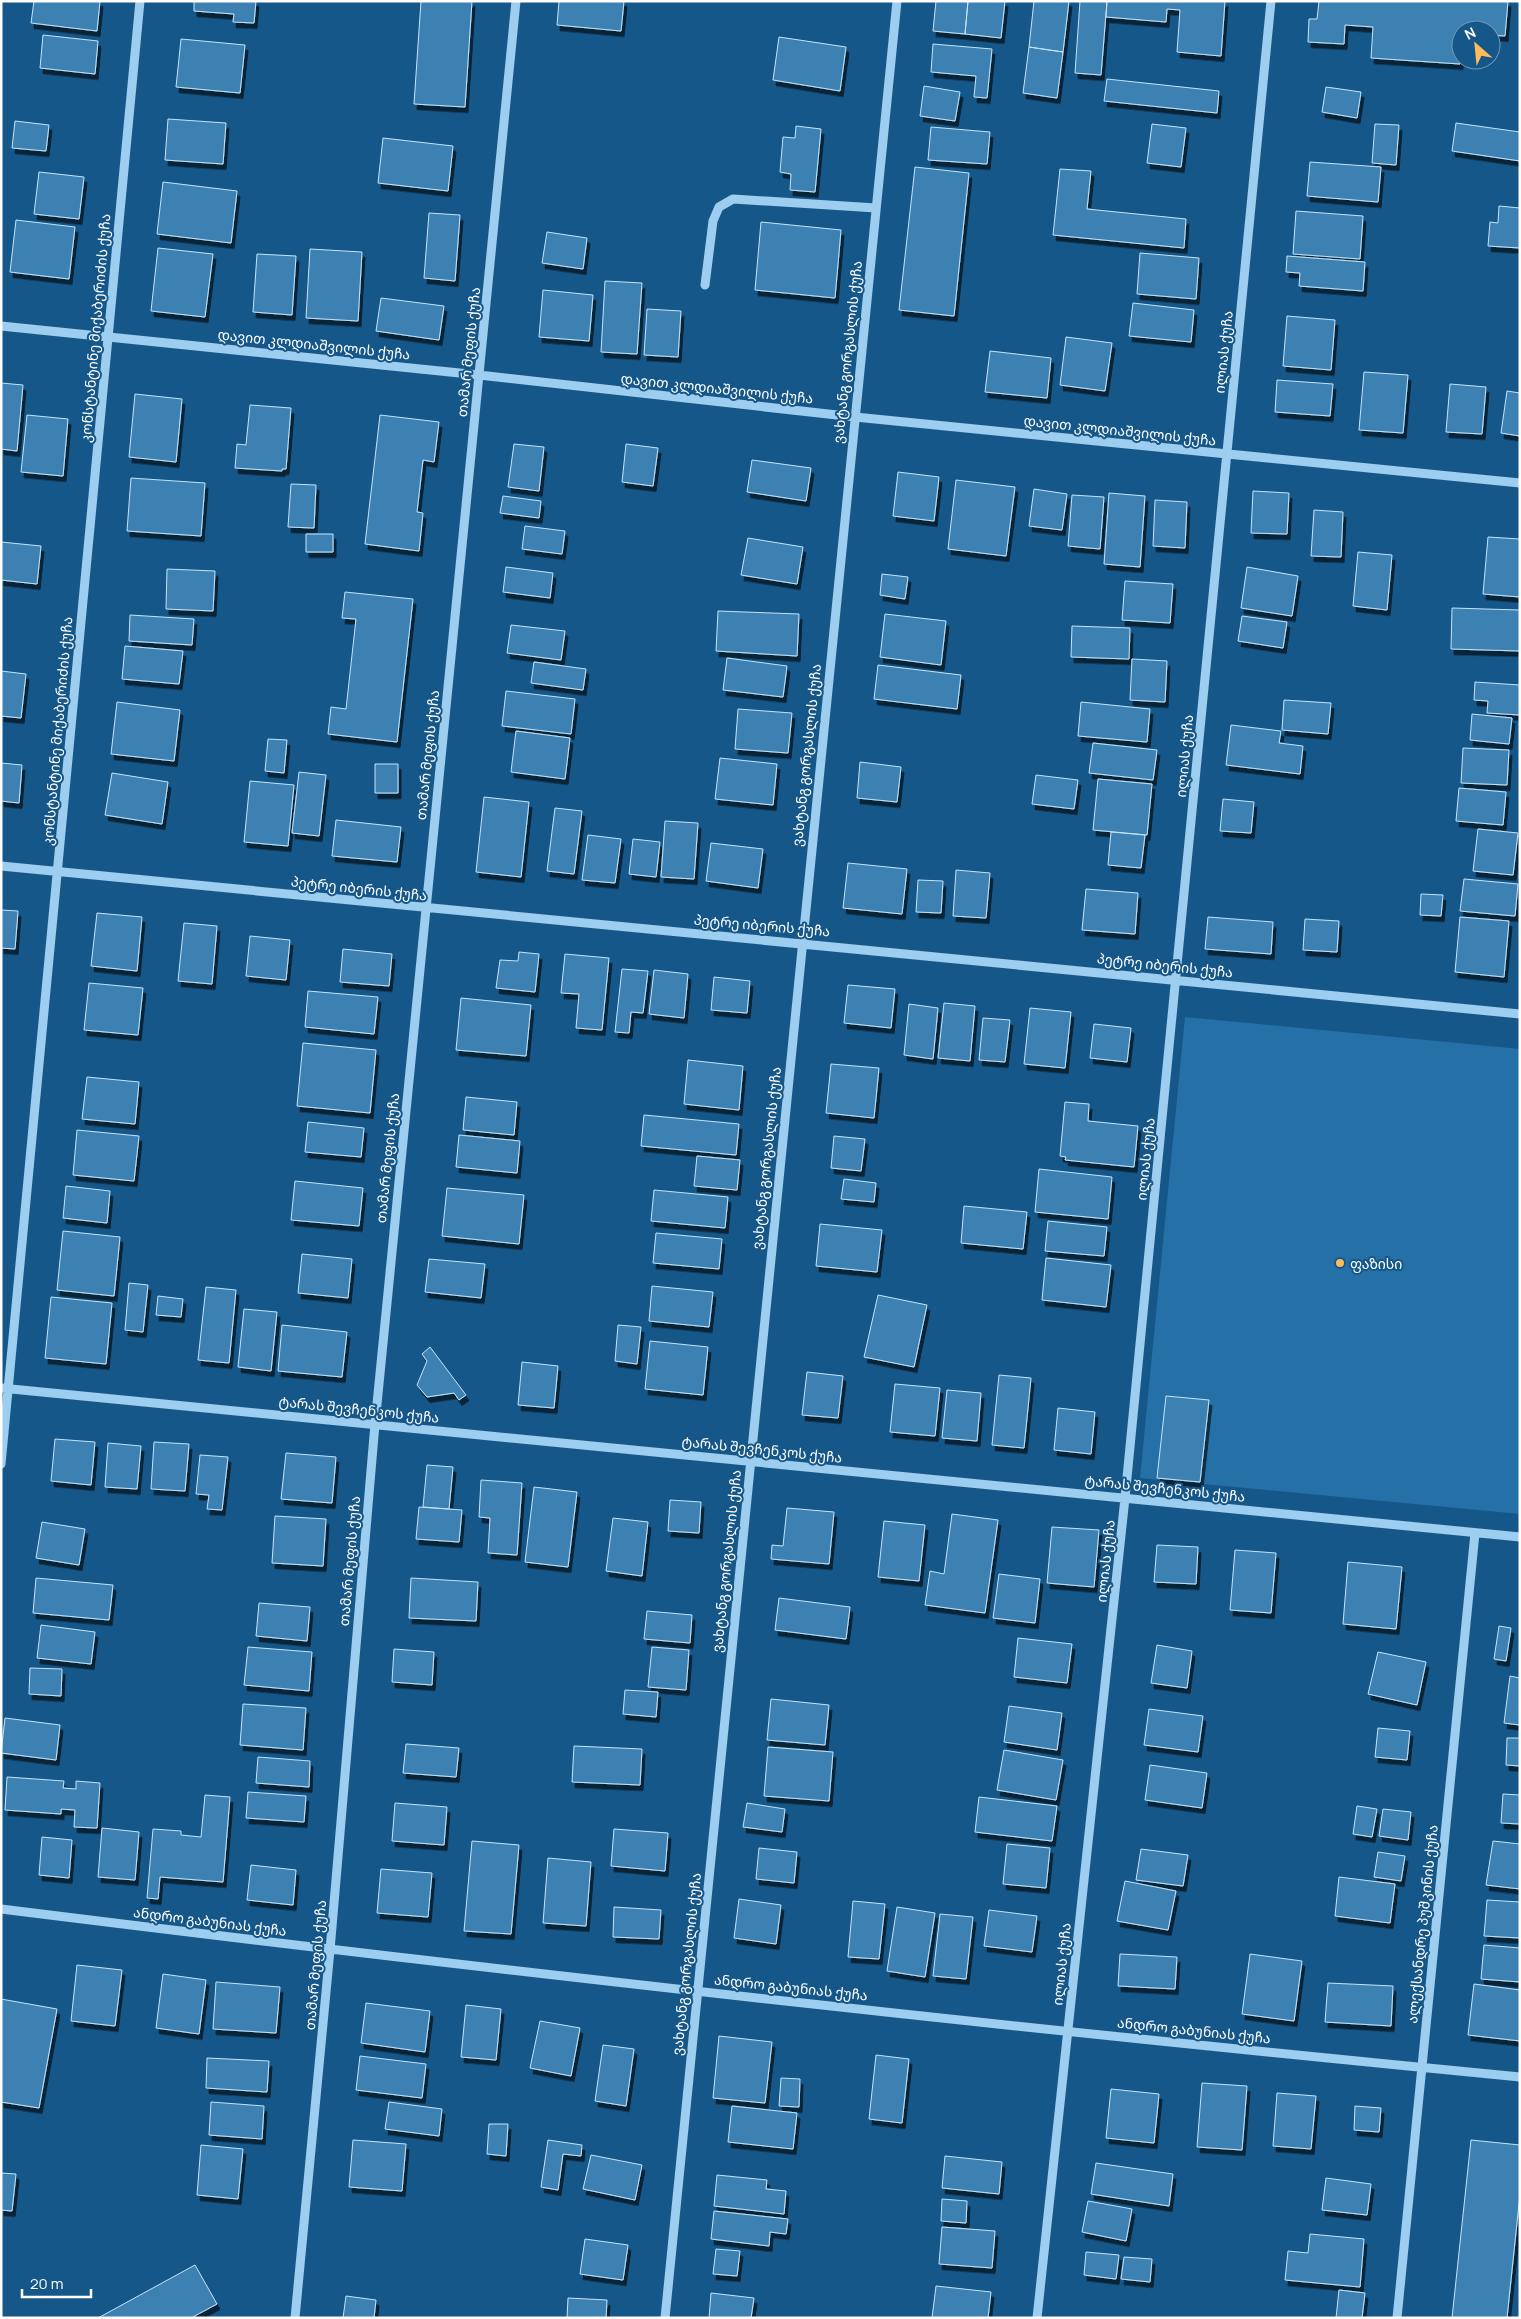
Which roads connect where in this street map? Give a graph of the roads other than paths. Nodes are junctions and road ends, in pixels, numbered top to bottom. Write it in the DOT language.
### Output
graph roads {
  1 [pos="140,1"];
  2 [pos="516,1"];
  3 [pos="897,1"];
  4 [pos="1271,1"];
  5 [pos="876,208"];
  6 [pos="705,285"];
  7 [pos="1,326"];
  8 [pos="108,337"];
  9 [pos="479,374"];
  10 [pos="854,417"];
  11 [pos="1226,454"];
  12 [pos="1520,483"];
  13 [pos="1,866"];
  14 [pos="58,872"];
  15 [pos="426,908"];
  16 [pos="801,942"];
  17 [pos="1176,980"];
  18 [pos="1520,1014"];
  19 [pos="5,1388"];
  20 [pos="375,1424"];
  21 [pos="750,1462"];
  22 [pos="1,1464"];
  23 [pos="1125,1498"];
  24 [pos="1475,1532"];
  25 [pos="1520,1537"];
  26 [pos="1,1909"];
  27 [pos="330,1950"];
  28 [pos="697,1990"];
  29 [pos="1068,2031"];
  30 [pos="1422,2068"];
  31 [pos="1520,2077"];
  32 [pos="295,2318"];
  33 [pos="666,2318"];
  34 [pos="1037,2318"];
  35 [pos="1398,2318"];
  1 -- 8 [label="street, კონსტანტინე მიქაბერიძის ქუჩა"];
  2 -- 9 [label="street, თამარ მეფის ქუჩა"];
  3 -- 5 [label="street, ვახტანგ გორგასლის ქუჩა"];
  4 -- 11 [label="street, ილიას ქუჩა"];
  5 -- 6 [label="street"];
  5 -- 10 [label="street, ვახტანგ გორგასლის ქუჩა"];
  7 -- 8 [label="street, დავით კლდიაშვილის ქუჩა"];
  8 -- 9 [label="street, დავით კლდიაშვილის ქუჩა"];
  8 -- 14 [label="street, კონსტანტინე მიქაბერიძის ქუჩა"];
  9 -- 10 [label="street, დავით კლდიაშვილის ქუჩა"];
  9 -- 15 [label="street, თამარ მეფის ქუჩა"];
  10 -- 11 [label="street, დავით კლდიაშვილის ქუჩა"];
  10 -- 16 [label="street, ვახტანგ გორგასლის ქუჩა"];
  11 -- 12 [label="street, დავით კლდიაშვილის ქუჩა"];
  11 -- 17 [label="street, ილიას ქუჩა"];
  13 -- 14 [label="street, პეტრე იბერის ქუჩა"];
  14 -- 15 [label="street, პეტრე იბერის ქუჩა"];
  14 -- 19 [label="street, კონსტანტინე მიქაბერიძის ქუჩა"];
  15 -- 16 [label="street, პეტრე იბერის ქუჩა"];
  15 -- 20 [label="street, თამარ მეფის ქუჩა"];
  16 -- 17 [label="street, პეტრე იბერის ქუჩა"];
  16 -- 21 [label="street, ვახტანგ გორგასლის ქუჩა"];
  17 -- 18 [label="street, პეტრე იბერის ქუჩა"];
  17 -- 23 [label="street, ილიას ქუჩა"];
  19 -- 20 [label="street, ტარას შევჩენკოს ქუჩა"];
  19 -- 22 [label="street, კონსტანტინე მიქაბერიძის ქუჩა"];
  20 -- 21 [label="street, ტარას შევჩენკოს ქუჩა"];
  20 -- 27 [label="street, თამარ მეფის ქუჩა"];
  21 -- 23 [label="street, ტარას შევჩენკოს ქუჩა"];
  21 -- 28 [label="street, ვახტანგ გორგასლის ქუჩა"];
  23 -- 24 [label="street, ტარას შევჩენკოს ქუჩა"];
  23 -- 29 [label="street, ილიას ქუჩა"];
  24 -- 25 [label="street, ტარას შევჩენკოს ქუჩა"];
  24 -- 30 [label="street, ალექსანდრე პუშკინის ქუჩა"];
  26 -- 27 [label="street, ანდრო გაბუნიას ქუჩა"];
  27 -- 28 [label="street, ანდრო გაბუნიას ქუჩა"];
  27 -- 32 [label="street, თამარ მეფის ქუჩა"];
  28 -- 29 [label="street, ანდრო გაბუნიას ქუჩა"];
  28 -- 33 [label="street, ვახტანგ გორგასლის ქუჩა"];
  29 -- 30 [label="street, ანდრო გაბუნიას ქუჩა"];
  29 -- 34 [label="street, ილიას ქუჩა"];
  30 -- 31 [label="street, ანდრო გაბუნიას ქუჩა"];
  30 -- 35 [label="street, ალექსანდრე პუშკინის ქუჩა"];
}
